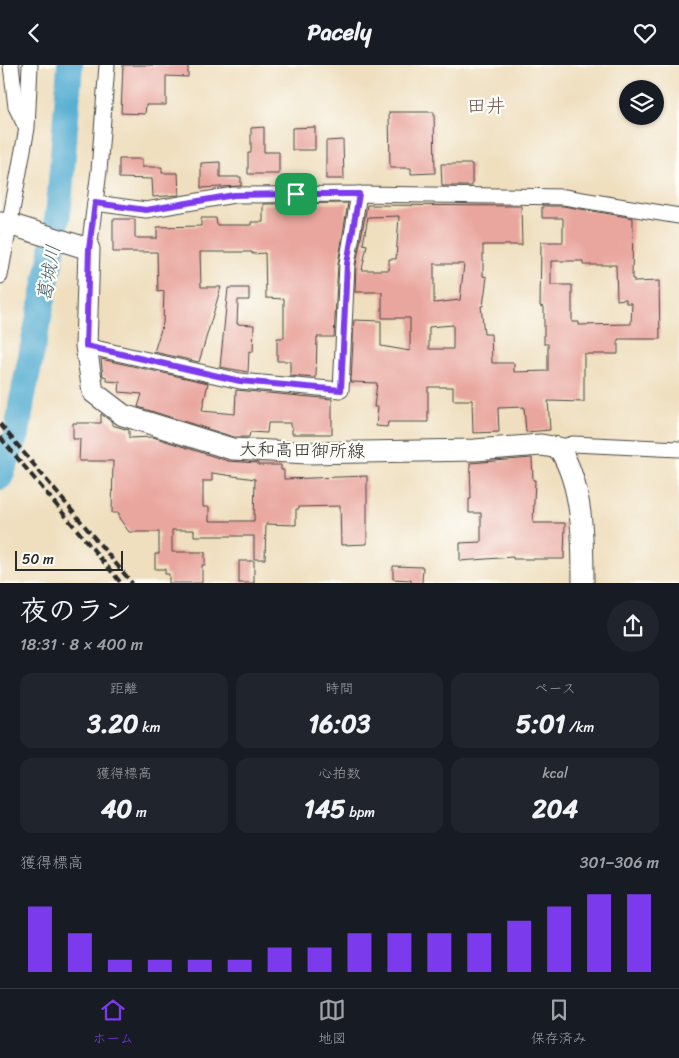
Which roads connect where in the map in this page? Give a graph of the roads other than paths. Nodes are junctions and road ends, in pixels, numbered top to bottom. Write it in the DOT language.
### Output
graph roads {
  1 [pos="11,65"];
  2 [pos="30,65"];
  3 [pos="107,65"];
  4 [pos="27,128"];
  5 [pos="359,194"];
  6 [pos="95,203"];
  7 [pos="679,216"];
  8 [pos="10,225"];
  9 [pos="82,247"];
  10 [pos="0,276"];
  11 [pos="86,346"];
  12 [pos="559,448"];
  13 [pos="679,449"];
  14 [pos="583,583"];
  1 -- 4 [label="street"];
  2 -- 4 [label="street"];
  3 -- 6 [label="street"];
  4 -- 8 [label="street"];
  5 -- 6 [label="street"];
  5 -- 7 [label="street"];
  5 -- 11 [label="street"];
  6 -- 9 [label="street"];
  8 -- 9 [label="main road"];
  8 -- 10 [label="street"];
  9 -- 11 [label="main road, 大和高田御所線"];
  11 -- 12 [label="main road, 大和高田御所線"];
  12 -- 13 [label="street"];
  12 -- 14 [label="main road"];
}
